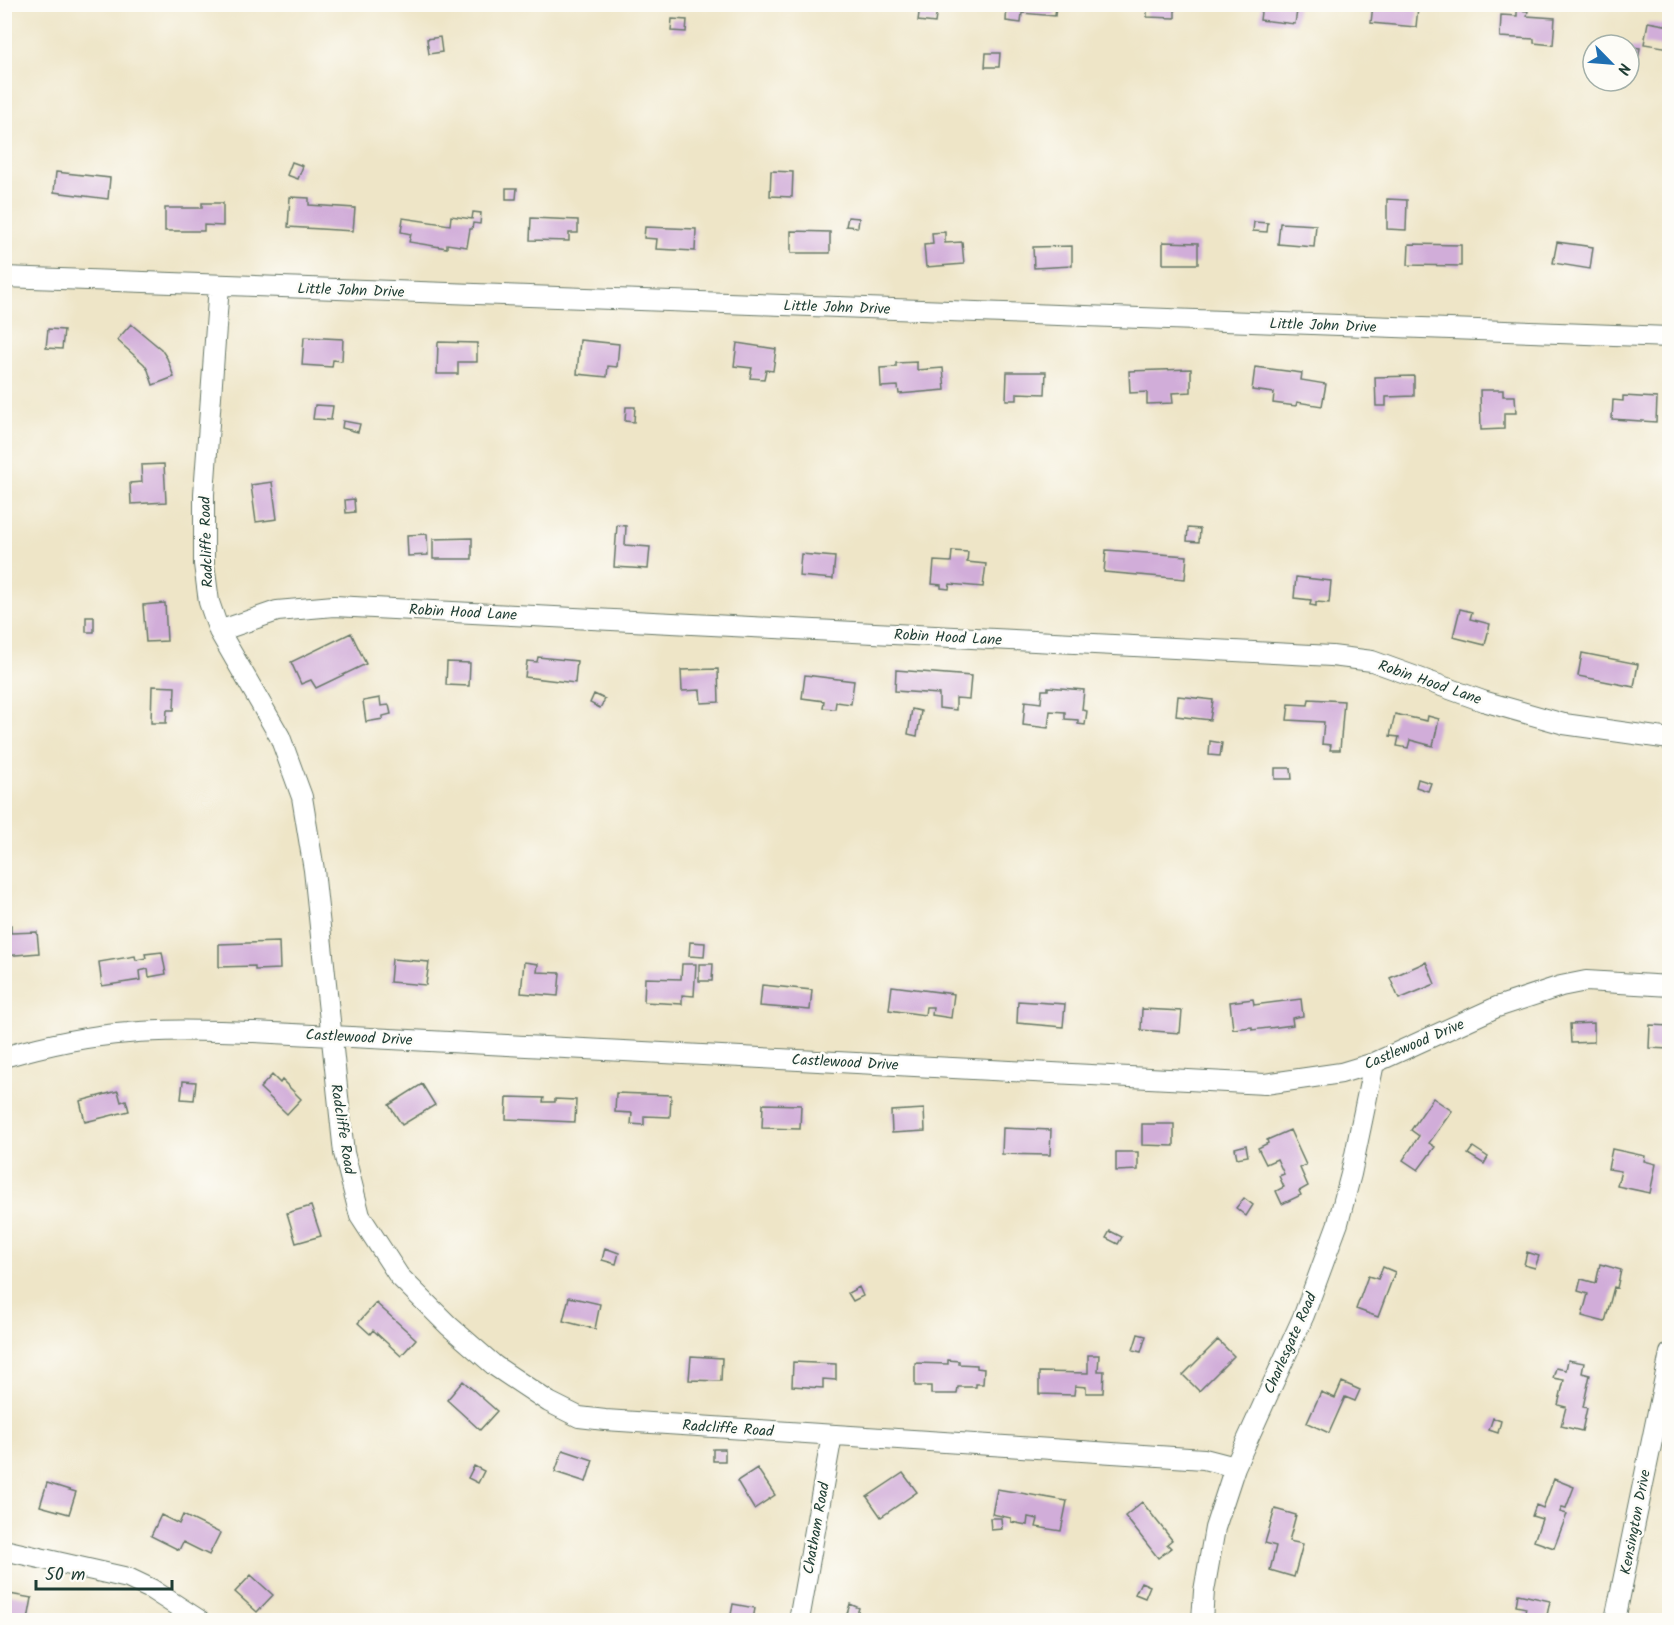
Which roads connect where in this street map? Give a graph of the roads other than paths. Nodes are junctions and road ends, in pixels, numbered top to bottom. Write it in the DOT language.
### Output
graph roads {
  1 [pos="4,277"];
  2 [pos="219,285"];
  3 [pos="1670,337"];
  4 [pos="219,631"];
  5 [pos="1670,739"];
  6 [pos="1670,986"];
  7 [pos="330,1035"];
  8 [pos="4,1057"];
  9 [pos="1374,1063"];
  10 [pos="1670,1353"];
  11 [pos="832,1435"];
  12 [pos="1235,1467"];
  13 [pos="4,1550"];
  14 [pos="199,1620"];
  15 [pos="799,1620"];
  16 [pos="1202,1620"];
  17 [pos="1615,1620"];
  1 -- 2 [label="street, Little John Drive"];
  2 -- 3 [label="street, Little John Drive"];
  2 -- 4 [label="street, Radcliffe Road"];
  4 -- 5 [label="street, Robin Hood Lane"];
  4 -- 7 [label="street, Radcliffe Road"];
  6 -- 9 [label="street, Castlewood Drive"];
  7 -- 8 [label="street, Castlewood Drive"];
  7 -- 9 [label="street, Castlewood Drive"];
  7 -- 11 [label="street, Radcliffe Road"];
  9 -- 12 [label="street, Charlesgate Road"];
  10 -- 17 [label="street, Kensington Drive"];
  11 -- 12 [label="street, Radcliffe Road"];
  11 -- 15 [label="street, Chatham Road"];
  12 -- 16 [label="street, Charlesgate Road"];
  13 -- 14 [label="street"];
}
